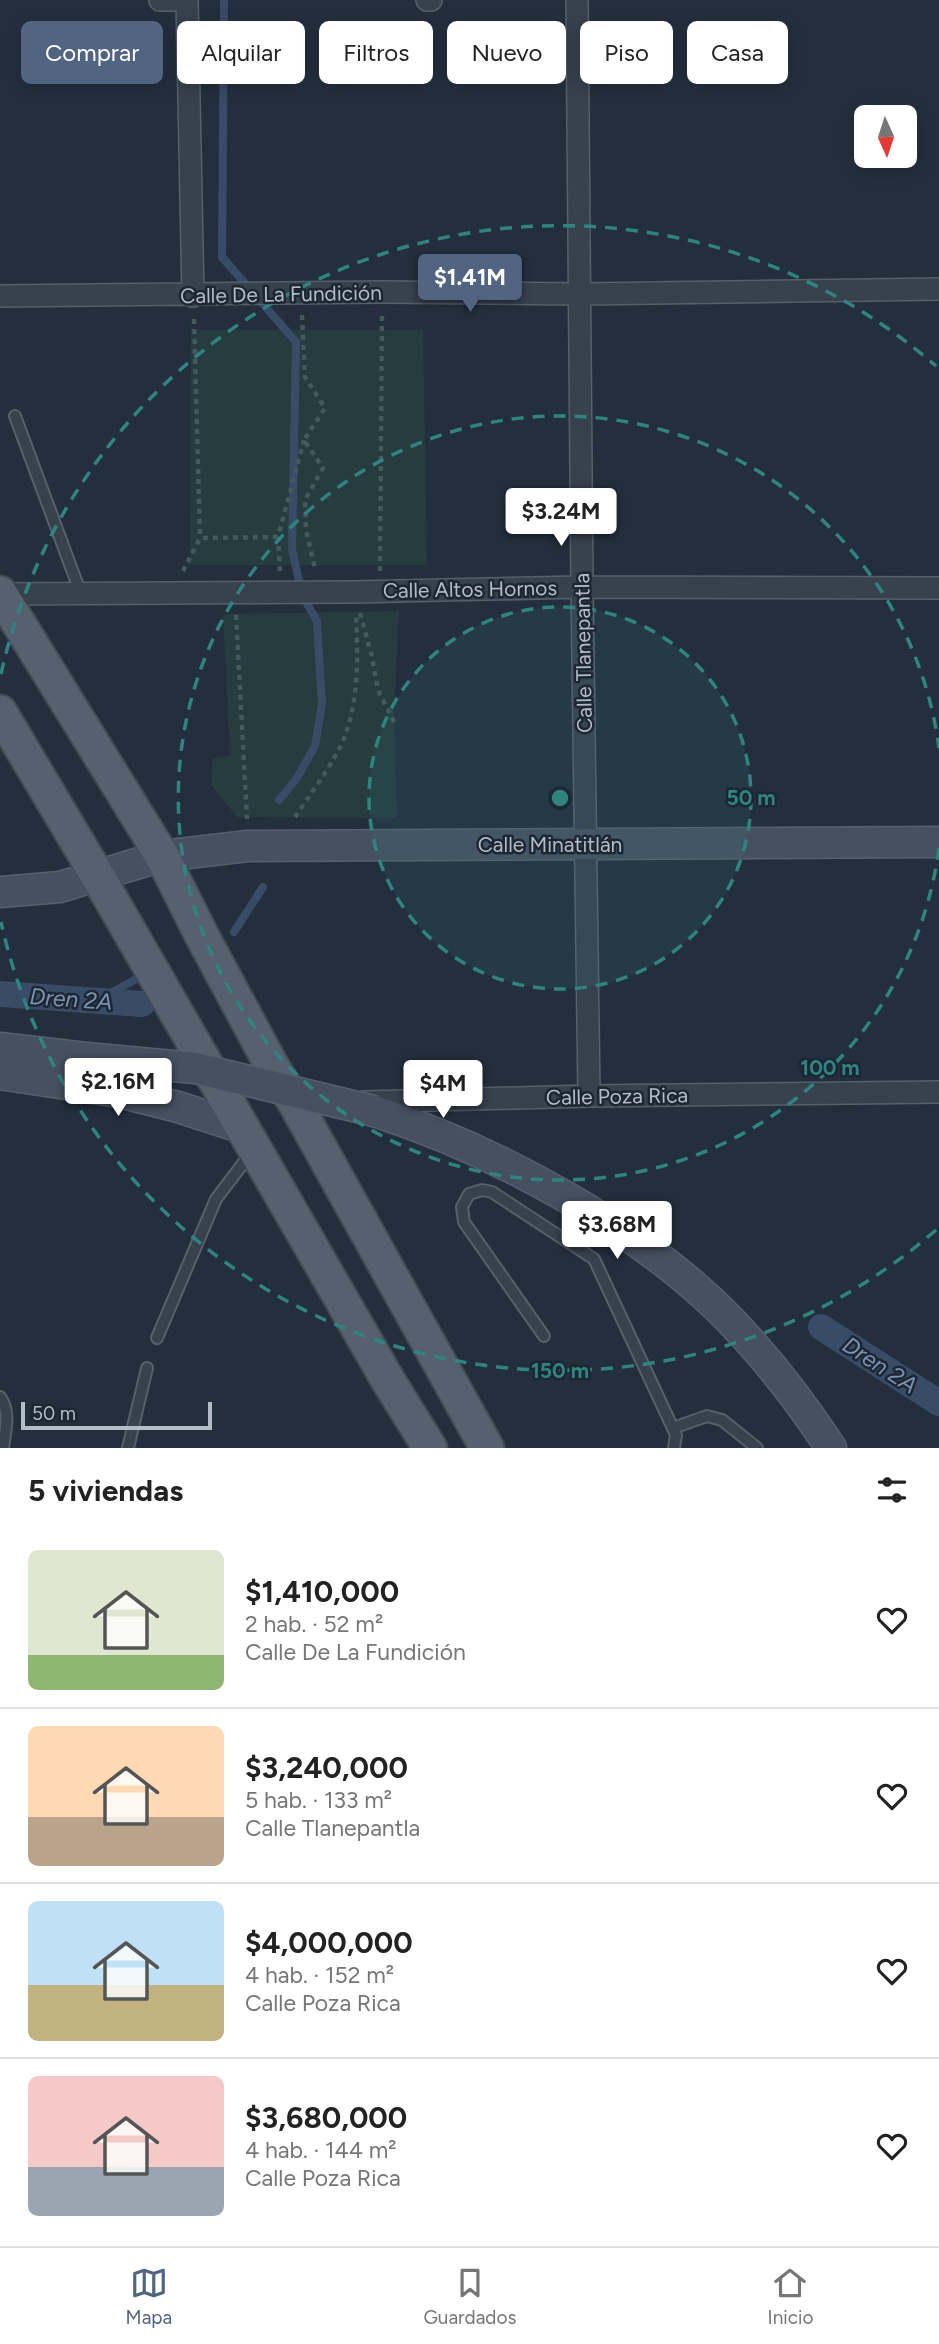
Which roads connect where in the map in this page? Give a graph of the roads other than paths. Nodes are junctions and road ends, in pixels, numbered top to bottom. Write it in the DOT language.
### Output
graph roads {
  1 [pos="160,0"];
  2 [pos="187,0"];
  3 [pos="577,0"];
  4 [pos="939,289"];
  5 [pos="581,294"];
  6 [pos="0,296"];
  7 [pos="193,296"];
  8 [pos="15,416"];
  9 [pos="582,587"];
  10 [pos="939,588"];
  11 [pos="0,594"];
  12 [pos="81,594"];
  13 [pos="0,712"];
  14 [pos="939,842"];
  15 [pos="587,844"];
  16 [pos="162,856"];
  17 [pos="97,875"];
  18 [pos="0,892"];
  19 [pos="0,1048"];
  20 [pos="0,1074"];
  21 [pos="939,1091"];
  22 [pos="589,1096"];
  23 [pos="295,1103"];
  24 [pos="249,1138"];
  25 [pos="544,1336"];
  26 [pos="157,1338"];
  27 [pos="147,1368"];
  28 [pos="0,1397"];
  29 [pos="673,1428"];
  30 [pos="3,1448"];
  31 [pos="128,1448"];
  32 [pos="430,1448"];
  33 [pos="487,1448"];
  34 [pos="674,1448"];
  35 [pos="757,1448"];
  36 [pos="831,1448"];
  1 -- 2 [label="street"];
  2 -- 7 [label="street"];
  3 -- 5 [label="street, Calle Tlanepantla"];
  4 -- 5 [label="street, Calle De La Fundición"];
  5 -- 7 [label="street, Calle De La Fundición"];
  5 -- 9 [label="street, Calle Tlanepantla"];
  6 -- 7 [label="street, Calle De La Fundición"];
  8 -- 12 [label="lane"];
  9 -- 10 [label="street, Calle Altos Hornos"];
  9 -- 12 [label="street, Calle Altos Hornos"];
  9 -- 15 [label="street, Calle Tlanepantla"];
  11 -- 12 [label="street, Calle Altos Hornos"];
  11 -- 16 [label="main road"];
  13 -- 17 [label="main road"];
  14 -- 15 [label="main road, Calle Minatitlán"];
  15 -- 16 [label="main road, Calle Minatitlán"];
  15 -- 22 [label="street, Calle Tlanepantla"];
  16 -- 17 [label="main road, Calle Minatitlán"];
  16 -- 23 [label="main road"];
  17 -- 18 [label="main road, Calle Minatitlán"];
  17 -- 24 [label="main road"];
  19 -- 36 [label="main road, bridge"];
  20 -- 24 [label="main road"];
  21 -- 22 [label="street, Calle Poza Rica"];
  22 -- 23 [label="street, Calle Poza Rica"];
  23 -- 33 [label="main road"];
  24 -- 26 [label="lane"];
  24 -- 32 [label="main road"];
  25 -- 29 [label="lane"];
  27 -- 31 [label="lane"];
  28 -- 30 [label="lane"];
  29 -- 34 [label="lane"];
  29 -- 35 [label="lane"];
}
